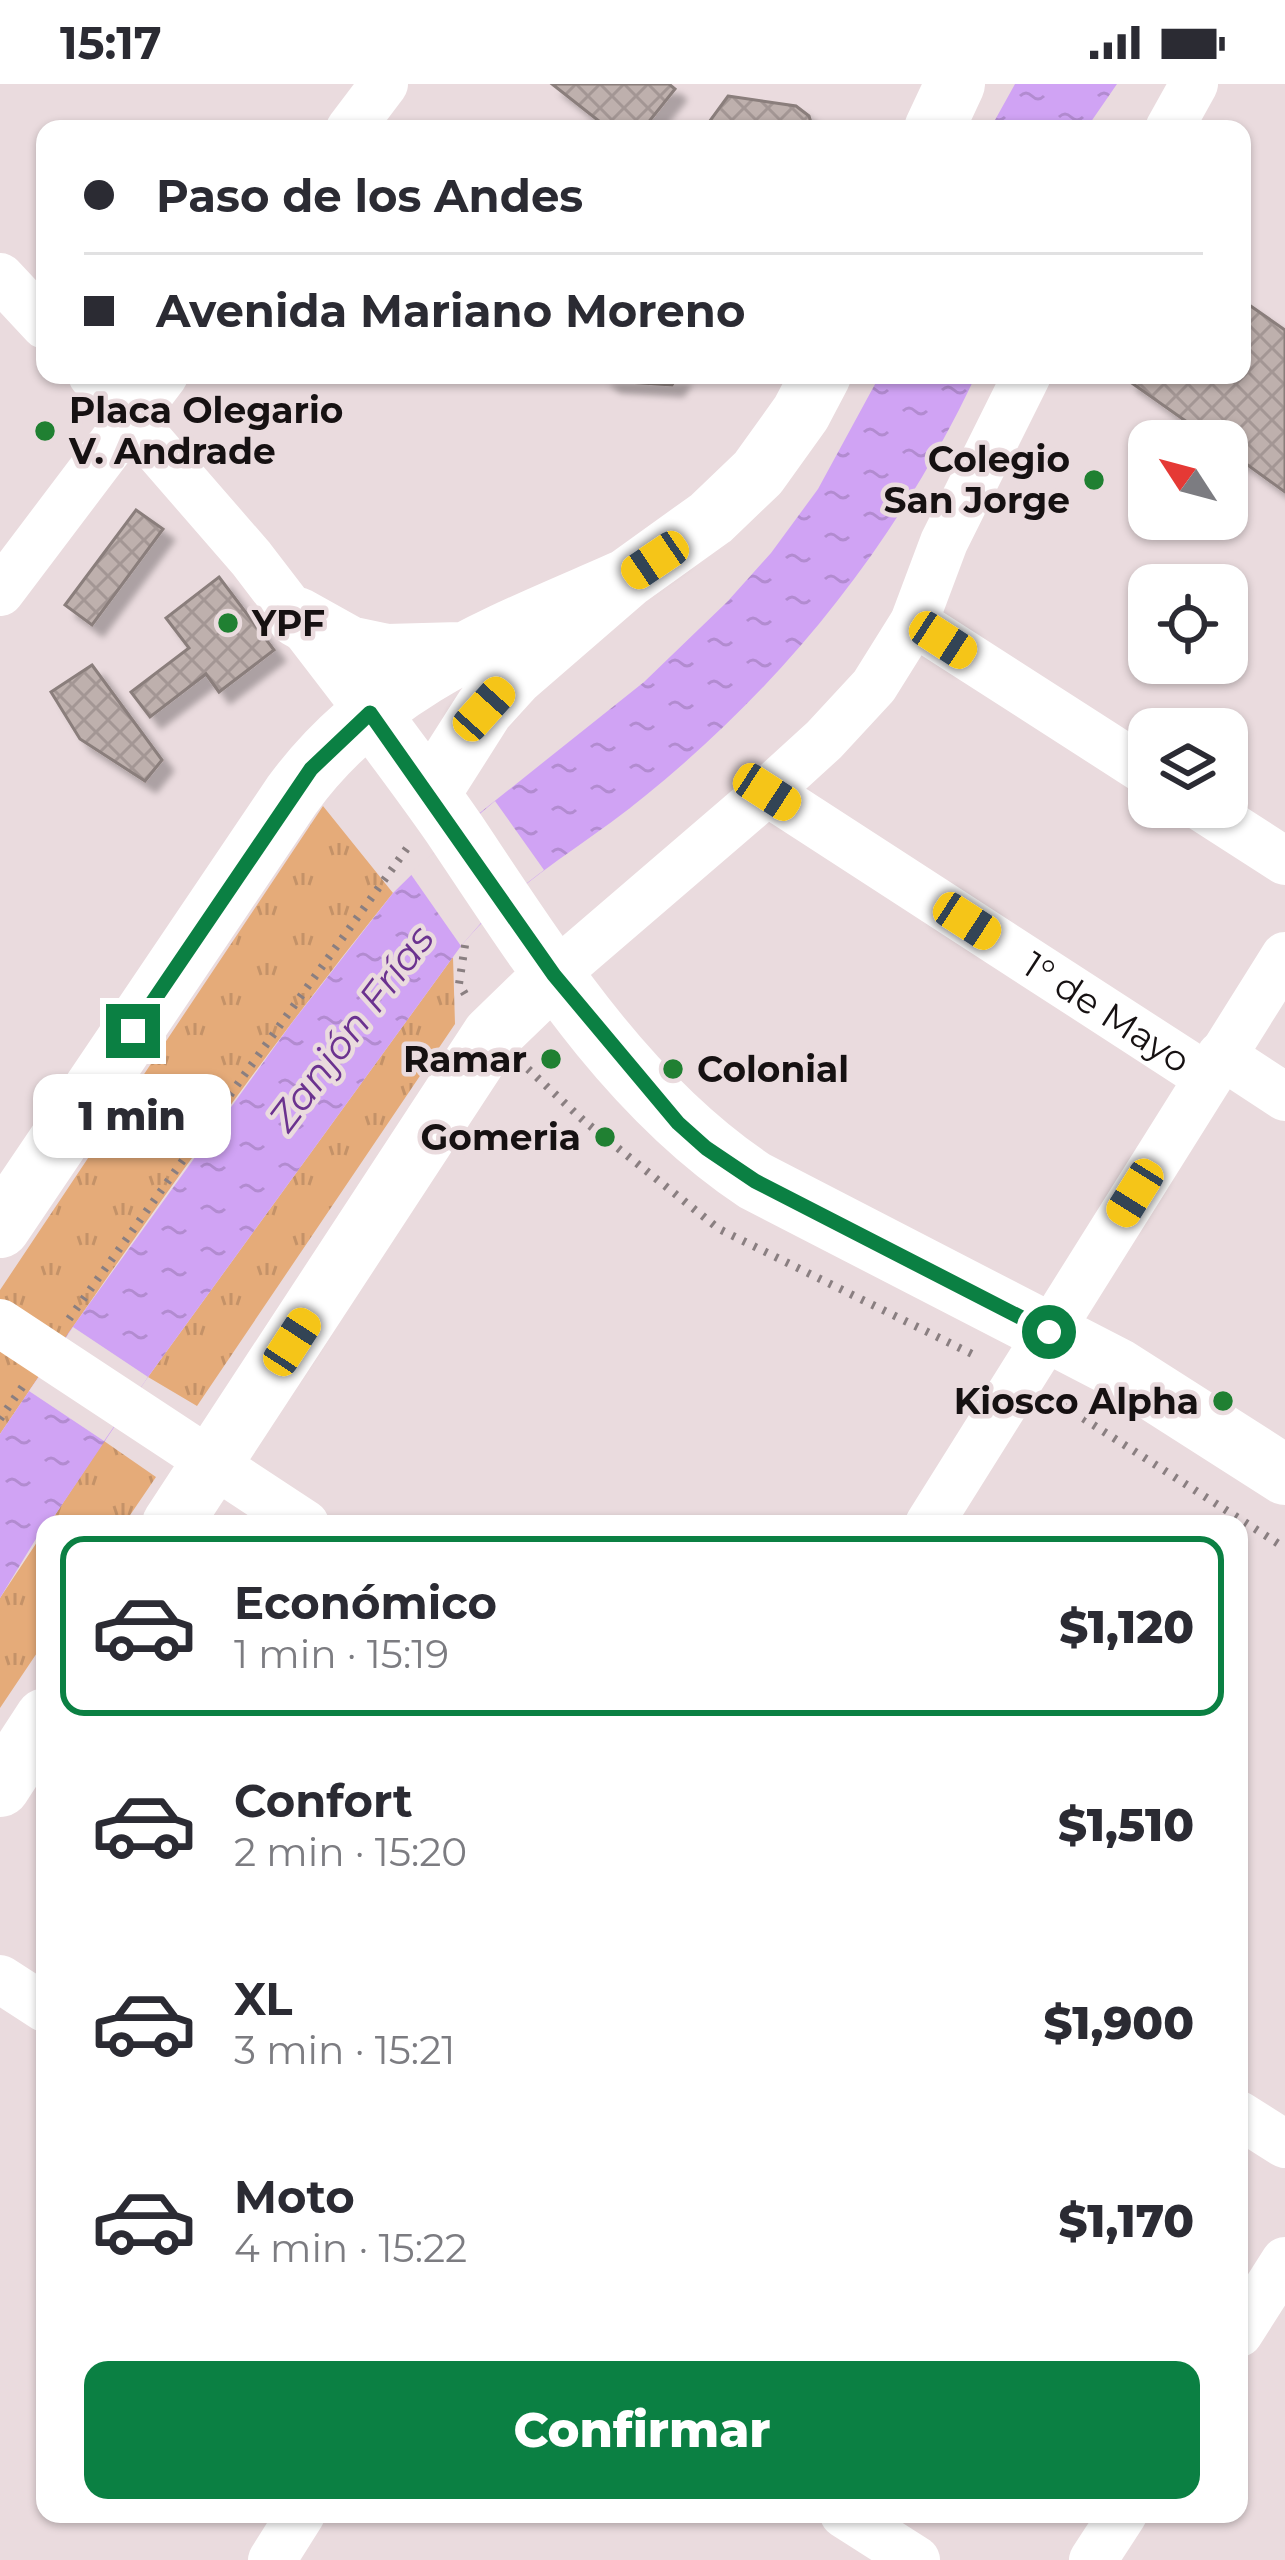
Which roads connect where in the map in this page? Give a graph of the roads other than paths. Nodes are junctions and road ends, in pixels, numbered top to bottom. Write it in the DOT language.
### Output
graph roads {
  1 [pos="384,84"];
  2 [pos="956,84"];
  3 [pos="1194,84"];
  4 [pos="357,120"];
  5 [pos="938,120"];
  6 [pos="1174,120"];
  7 [pos="0,277"];
  8 [pos="36,315"];
  9 [pos="100,384"];
  10 [pos="157,384"];
  11 [pos="815,384"];
  12 [pos="1023,384"];
  13 [pos="131,418"];
  14 [pos="626,579"];
  15 [pos="0,592"];
  16 [pos="297,617"];
  17 [pos="914,622"];
  18 [pos="460,652"];
  19 [pos="370,713"];
  20 [pos="1128,760"];
  21 [pos="767,792"];
  22 [pos="430,825"];
  23 [pos="1234,828"];
  24 [pos="1285,861"];
  25 [pos="1285,956"];
  26 [pos="554,975"];
  27 [pos="1214,1066"];
  28 [pos="1285,1097"];
  29 [pos="0,1228"];
  30 [pos="0,1323"];
  31 [pos="1049,1332"];
  32 [pos="212,1464"];
  33 [pos="1285,1475"];
  34 [pos="178,1515"];
  35 [pos="291,1515"];
  36 [pos="935,1515"];
  37 [pos="36,1732"];
  38 [pos="0,1787"];
  39 [pos="0,1979"];
  40 [pos="36,2002"];
  41 [pos="1248,2121"];
  42 [pos="1285,2144"];
  43 [pos="1285,2261"];
  44 [pos="1248,2319"];
  45 [pos="295,2523"];
  46 [pos="858,2523"];
  47 [pos="1117,2523"];
  48 [pos="272,2560"];
  49 [pos="916,2560"];
  50 [pos="1093,2560"];
  1 -- 4 [label="street"];
  2 -- 5 [label="main road"];
  3 -- 6 [label="street"];
  7 -- 8 [label="street"];
  9 -- 13 [label="street"];
  10 -- 13 [label="street"];
  11 -- 14 [label="main road"];
  12 -- 17 [label="street"];
  13 -- 15 [label="street"];
  13 -- 16 [label="street"];
  14 -- 18 [label="main road"];
  14 -- 22 [label="main road"];
  16 -- 18 [label="main road"];
  16 -- 19 [label="street"];
  17 -- 20 [label="street"];
  17 -- 21 [label="street"];
  18 -- 19 [label="main road"];
  19 -- 22 [label="main road"];
  19 -- 29 [label="main road"];
  21 -- 26 [label="street"];
  21 -- 27 [label="street, 1° de Mayo"];
  22 -- 26 [label="main road"];
  23 -- 24 [label="street"];
  25 -- 27 [label="street"];
  26 -- 31 [label="main road"];
  26 -- 32 [label="main road"];
  27 -- 28 [label="street, 1° de Mayo"];
  27 -- 31 [label="street"];
  30 -- 32 [label="street"];
  31 -- 33 [label="main road"];
  31 -- 36 [label="street"];
  32 -- 34 [label="main road"];
  32 -- 35 [label="street"];
  37 -- 38 [label="main road"];
  39 -- 40 [label="street"];
  41 -- 42 [label="street"];
  43 -- 44 [label="street"];
  45 -- 48 [label="street"];
  46 -- 49 [label="street"];
  47 -- 50 [label="street"];
}
